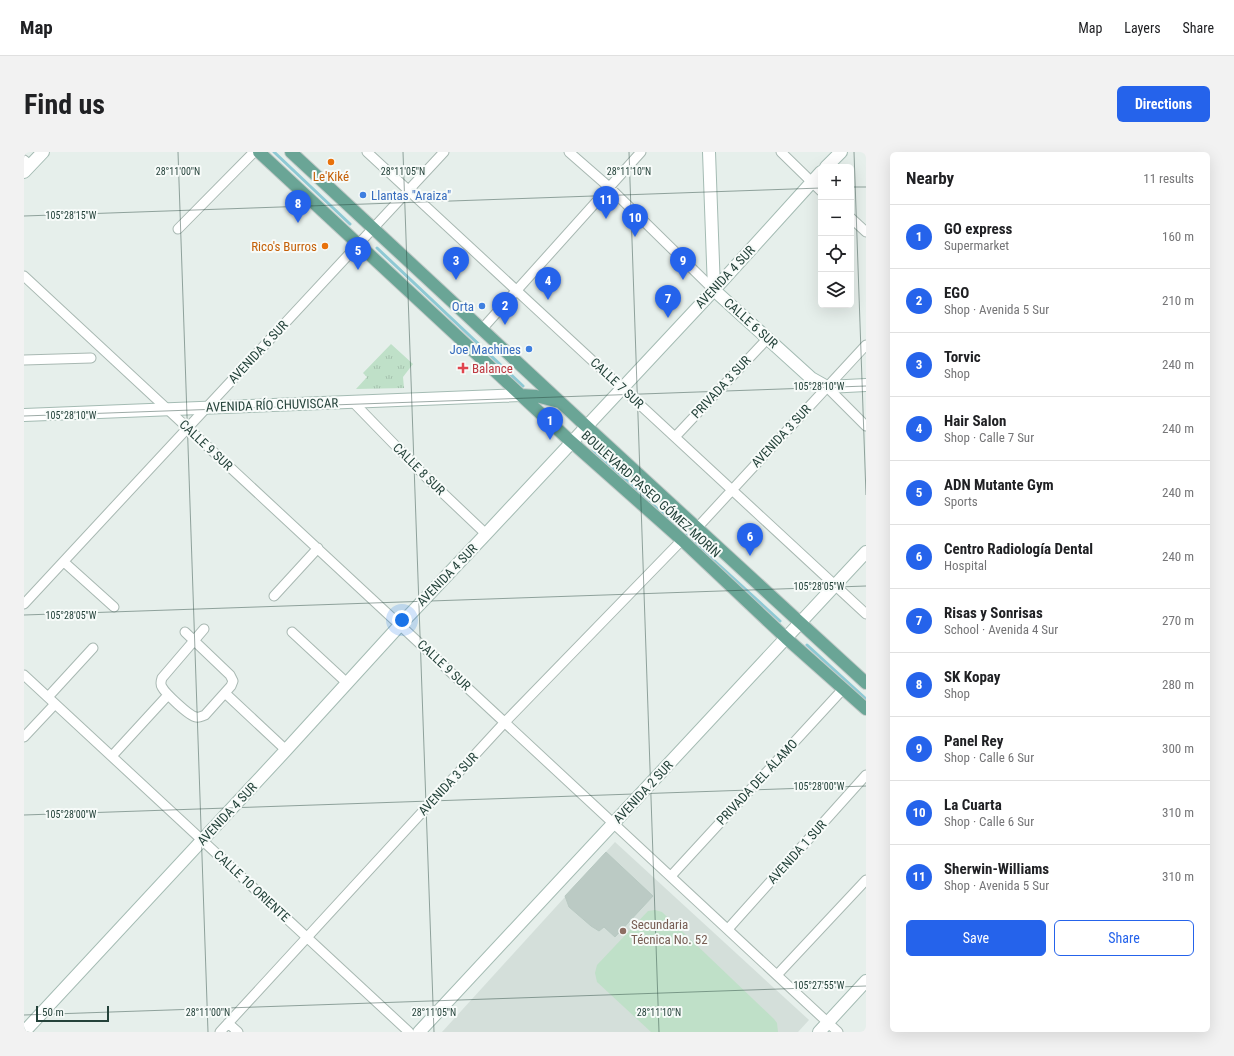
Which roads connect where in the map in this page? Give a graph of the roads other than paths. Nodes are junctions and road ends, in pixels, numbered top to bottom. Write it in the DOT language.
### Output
graph roads {
  1 [pos="43,152"];
  2 [pos="254,152"];
  3 [pos="259,152"];
  4 [pos="291,152"];
  5 [pos="367,152"];
  6 [pos="444,152"];
  7 [pos="569,152"];
  8 [pos="641,152"];
  9 [pos="709,152"];
  10 [pos="781,152"];
  11 [pos="841,152"];
  12 [pos="829,164"];
  13 [pos="26,166"];
  14 [pos="818,175"];
  15 [pos="812,182"];
  16 [pos="609,187"];
  17 [pos="818,188"];
  18 [pos="409,190"];
  19 [pos="854,221"];
  20 [pos="373,227"];
  21 [pos="178,229"];
  22 [pos="866,232"];
  23 [pos="358,245"];
  24 [pos="24,276"];
  25 [pos="516,290"];
  26 [pos="714,290"];
  27 [pos="482,329"];
  28 [pos="768,338"];
  29 [pos="866,345"];
  30 [pos="24,352"];
  31 [pos="92,358"];
  32 [pos="28,360"];
  33 [pos="866,385"];
  34 [pos="827,386"];
  35 [pos="622,388"];
  36 [pos="521,396"];
  37 [pos="353,402"];
  38 [pos="562,403"];
  39 [pos="206,408"];
  40 [pos="168,410"];
  41 [pos="24,415"];
  42 [pos="586,426"];
  43 [pos="866,426"];
  44 [pos="188,428"];
  45 [pos="675,437"];
  46 [pos="572,442"];
  47 [pos="732,490"];
  48 [pos="697,528"];
  49 [pos="486,534"];
  50 [pos="682,540"];
  51 [pos="318,548"];
  52 [pos="866,552"];
  53 [pos="64,562"];
  54 [pos="835,585"];
  55 [pos="274,596"];
  56 [pos="24,604"];
  57 [pos="114,607"];
  58 [pos="866,614"];
  59 [pos="800,623"];
  60 [pos="400,624"];
  61 [pos="204,629"];
  62 [pos="185,632"];
  63 [pos="292,632"];
  64 [pos="786,638"];
  65 [pos="194,640"];
  66 [pos="92,648"];
  67 [pos="24,675"];
  68 [pos="347,683"];
  69 [pos="866,683"];
  70 [pos="844,688"];
  71 [pos="225,693"];
  72 [pos="168,695"];
  73 [pos="48,697"];
  74 [pos="55,704"];
  75 [pos="866,709"];
  76 [pos="505,722"];
  77 [pos="24,737"];
  78 [pos="286,750"];
  79 [pos="112,756"];
  80 [pos="866,775"];
  81 [pos="614,823"];
  82 [pos="202,840"];
  83 [pos="671,876"];
  84 [pos="866,880"];
  85 [pos="728,929"];
  86 [pos="307,937"];
  87 [pos="777,975"];
  88 [pos="866,982"];
  89 [pos="828,1022"];
  90 [pos="228,1023"];
  91 [pos="24,1032"];
  92 [pos="220,1032"];
  93 [pos="238,1032"];
  94 [pos="409,1032"];
  95 [pos="419,1032"];
  96 [pos="819,1032"];
  97 [pos="838,1032"];
  1 -- 13 [label="street"];
  2 -- 21 [label="street"];
  3 -- 23 [label="main road, BOULEVARD PASEO GÓMEZ MORÍN"];
  4 -- 20 [label="main road, BOULEVARD PASEO GÓMEZ MORÍN"];
  5 -- 18 [label="street, CALLE 7 SUR"];
  6 -- 18 [label="street, AVENIDA 6 SUR"];
  7 -- 16 [label="street, CALLE 6 SUR"];
  8 -- 16 [label="street"];
  9 -- 26 [label="street"];
  10 -- 15 [label="street"];
  11 -- 12 [label="street"];
  14 -- 15 [label="street, AVENIDA 4 SUR"];
  15 -- 17 [label="street"];
  15 -- 26 [label="street, AVENIDA 4 SUR"];
  16 -- 25 [label="street"];
  16 -- 26 [label="street, CALLE 6 SUR"];
  18 -- 20 [label="street, AVENIDA 6 SUR"];
  18 -- 25 [label="street, CALLE 7 SUR"];
  19 -- 22 [label="street"];
  20 -- 23 [label="street, AVENIDA 6 SUR"];
  20 -- 27 [label="main road, BOULEVARD PASEO GÓMEZ MORÍN"];
  23 -- 36 [label="main road, BOULEVARD PASEO GÓMEZ MORÍN"];
  23 -- 39 [label="street, AVENIDA 6 SUR"];
  24 -- 40 [label="street, CALLE 9 SUR"];
  25 -- 27 [label="street"];
  25 -- 35 [label="street, CALLE 7 SUR"];
  26 -- 28 [label="street, CALLE 6 SUR"];
  26 -- 35 [label="street, AVENIDA 4 SUR"];
  27 -- 38 [label="main road, BOULEVARD PASEO GÓMEZ MORÍN"];
  28 -- 34 [label="street, CALLE 6 SUR"];
  28 -- 45 [label="street, PRIVADA 3 SUR"];
  29 -- 34 [label="street, AVENIDA 3 SUR"];
  30 -- 32 [label="street"];
  31 -- 32 [label="street"];
  33 -- 34 [label="street"];
  34 -- 43 [label="street, CALLE 6 SUR"];
  34 -- 47 [label="street, AVENIDA 3 SUR"];
  35 -- 42 [label="street, AVENIDA 4 SUR"];
  35 -- 45 [label="street, CALLE 7 SUR"];
  36 -- 37 [label="street, AVENIDA RÍO CHUVISCAR"];
  36 -- 38 [label="main road"];
  36 -- 46 [label="main road, BOULEVARD PASEO GÓMEZ MORÍN"];
  37 -- 39 [label="street, AVENIDA RÍO CHUVISCAR"];
  37 -- 49 [label="street, CALLE 8 SUR"];
  38 -- 42 [label="main road, BOULEVARD PASEO GÓMEZ MORÍN"];
  39 -- 40 [label="street, AVENIDA RÍO CHUVISCAR"];
  39 -- 44 [label="street, AVENIDA 6 SUR"];
  40 -- 41 [label="street, AVENIDA RÍO CHUVISCAR"];
  40 -- 44 [label="street, CALLE 9 SUR"];
  42 -- 46 [label="street, AVENIDA 4 SUR"];
  42 -- 48 [label="main road, BOULEVARD PASEO GÓMEZ MORÍN"];
  44 -- 51 [label="street, CALLE 9 SUR"];
  44 -- 53 [label="street, AVENIDA 6 SUR"];
  45 -- 47 [label="street, CALLE 7 SUR"];
  46 -- 49 [label="street, AVENIDA 4 SUR"];
  46 -- 50 [label="main road, BOULEVARD PASEO GÓMEZ MORÍN"];
  47 -- 48 [label="street, AVENIDA 3 SUR"];
  47 -- 54 [label="street, CALLE 7 SUR"];
  48 -- 59 [label="main road, BOULEVARD PASEO GÓMEZ MORÍN"];
  49 -- 60 [label="street, AVENIDA 4 SUR"];
  50 -- 64 [label="main road, BOULEVARD PASEO GÓMEZ MORÍN"];
  50 -- 76 [label="street, AVENIDA 3 SUR"];
  51 -- 55 [label="street"];
  51 -- 60 [label="street, CALLE 9 SUR"];
  52 -- 54 [label="street, AVENIDA 2 SUR"];
  53 -- 56 [label="street, AVENIDA 6 SUR"];
  53 -- 57 [label="street"];
  54 -- 58 [label="street, CALLE 7 SUR"];
  54 -- 59 [label="street, AVENIDA 2 SUR"];
  59 -- 64 [label="street, AVENIDA 2 SUR"];
  59 -- 69 [label="main road, BOULEVARD PASEO GÓMEZ MORÍN"];
  60 -- 68 [label="street, AVENIDA 4 SUR"];
  60 -- 76 [label="street, CALLE 9 SUR"];
  61 -- 65 [label="street"];
  62 -- 65 [label="street"];
  63 -- 68 [label="street"];
  64 -- 70 [label="main road, BOULEVARD PASEO GÓMEZ MORÍN"];
  64 -- 81 [label="street, AVENIDA 2 SUR"];
  65 -- 71 [label="street"];
  65 -- 72 [label="street"];
  66 -- 73 [label="street"];
  67 -- 73 [label="street, CALLE 10 ORIENTE"];
  68 -- 78 [label="street, AVENIDA 4 SUR"];
  70 -- 75 [label="main road, BOULEVARD PASEO GÓMEZ MORÍN"];
  70 -- 83 [label="street, PRIVADA DEL ÁLAMO"];
  71 -- 72 [label="street"];
  71 -- 78 [label="street"];
  72 -- 79 [label="street"];
  73 -- 74 [label="street, CALLE 10 ORIENTE"];
  74 -- 77 [label="street"];
  74 -- 79 [label="street, CALLE 10 ORIENTE"];
  76 -- 81 [label="street, CALLE 9 SUR"];
  76 -- 86 [label="street, AVENIDA 3 SUR"];
  78 -- 82 [label="street, AVENIDA 4 SUR"];
  79 -- 82 [label="street, CALLE 10 ORIENTE"];
  80 -- 85 [label="street, AVENIDA 1 SUR"];
  81 -- 83 [label="street, CALLE 9 SUR"];
  81 -- 95 [label="street, AVENIDA 2 SUR"];
  82 -- 86 [label="street, CALLE 10 ORIENTE"];
  82 -- 91 [label="street, AVENIDA 4 SUR"];
  83 -- 85 [label="street, CALLE 9 SUR"];
  84 -- 87 [label="street"];
  85 -- 87 [label="street, CALLE 9 SUR"];
  86 -- 90 [label="street, AVENIDA 3 SUR"];
  86 -- 94 [label="street, CALLE 10 ORIENTE"];
  87 -- 89 [label="street, CALLE 9 SUR"];
  88 -- 89 [label="street"];
  89 -- 96 [label="street"];
  89 -- 97 [label="street, CALLE 9 SUR"];
  90 -- 92 [label="street, AVENIDA 3 SUR"];
  90 -- 93 [label="street"];
}
